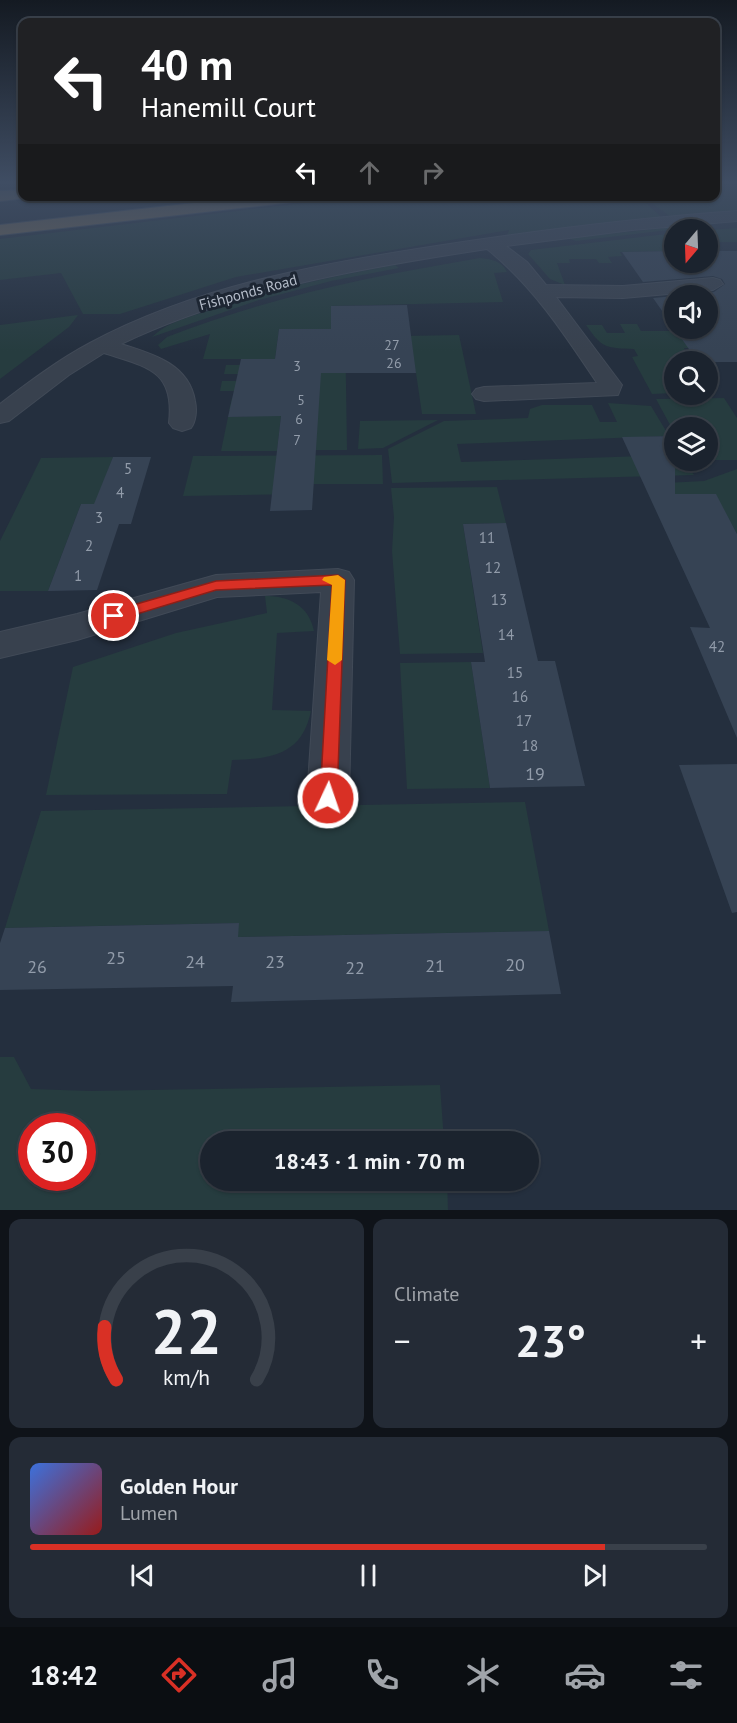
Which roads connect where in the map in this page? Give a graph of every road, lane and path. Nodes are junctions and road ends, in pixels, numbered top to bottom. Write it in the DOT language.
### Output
graph roads {
  1 [pos="532,238"];
  2 [pos="491,243"];
  3 [pos="713,284"];
  4 [pos="540,291"];
  5 [pos="102,345"];
  6 [pos="484,394"];
  7 [pos="0,416"];
  8 [pos="182,423"];
  9 [pos="0,645"];
  10 [pos="328,798"];
  1 -- 2 [label="street, Fishponds Road"];
  2 -- 4 [label="street"];
  2 -- 5 [label="street, Fishponds Road"];
  3 -- 4 [label="street"];
  4 -- 6 [label="street"];
  5 -- 7 [label="street, Fishponds Road"];
  5 -- 8 [label="street"];
  9 -- 10 [label="street"];
}
